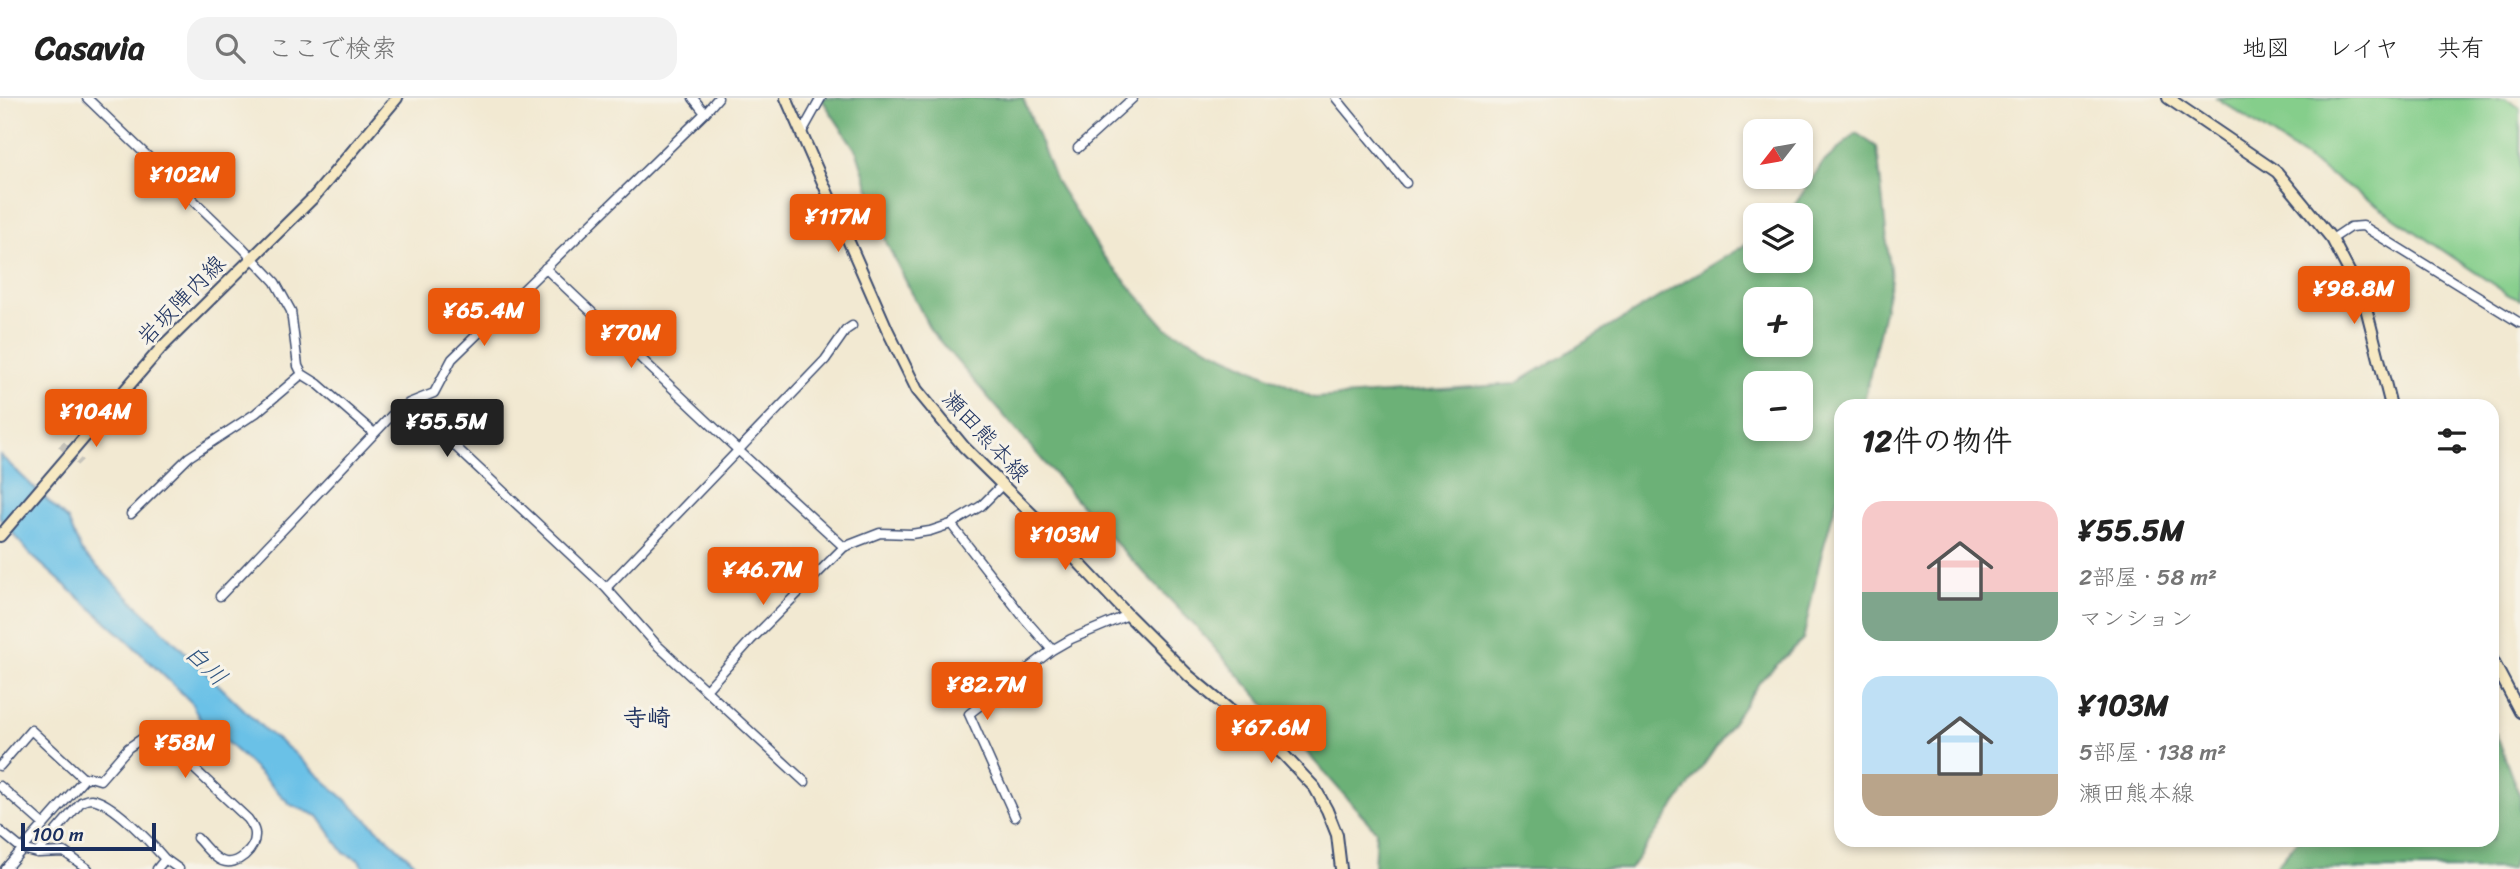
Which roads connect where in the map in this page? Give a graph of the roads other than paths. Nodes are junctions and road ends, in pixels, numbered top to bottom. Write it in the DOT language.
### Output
graph roads {
  1 [pos="87,98"];
  2 [pos="397,98"];
  3 [pos="693,98"];
  4 [pos="718,98"];
  5 [pos="786,98"];
  6 [pos="821,98"];
  7 [pos="1133,98"];
  8 [pos="1336,98"];
  9 [pos="2168,98"];
  10 [pos="705,113"];
  11 [pos="802,132"];
  12 [pos="1078,148"];
  13 [pos="1406,183"];
  14 [pos="2332,239"];
  15 [pos="252,258"];
  16 [pos="545,268"];
  17 [pos="2520,323"];
  18 [pos="852,326"];
  19 [pos="302,374"];
  20 [pos="2389,399"];
  21 [pos="409,403"];
  22 [pos="374,433"];
  23 [pos="738,450"];
  24 [pos="1002,485"];
  25 [pos="131,514"];
  26 [pos="951,524"];
  27 [pos="0,536"];
  28 [pos="844,547"];
  29 [pos="606,588"];
  30 [pos="220,596"];
  31 [pos="1128,615"];
  32 [pos="1052,650"];
  33 [pos="2499,672"];
  34 [pos="706,690"];
  35 [pos="2520,712"];
  36 [pos="0,766"];
  37 [pos="84,779"];
  38 [pos="805,782"];
  39 [pos="0,786"];
  40 [pos="1015,817"];
  41 [pos="44,825"];
  42 [pos="0,831"];
  43 [pos="197,838"];
  44 [pos="23,849"];
  45 [pos="37,853"];
  46 [pos="165,859"];
  47 [pos="5,869"];
  48 [pos="88,869"];
  49 [pos="157,869"];
  50 [pos="179,869"];
  51 [pos="1341,869"];
  1 -- 15 [label="street"];
  2 -- 15 [label="main road, 岩坂陣内線"];
  3 -- 10 [label="street"];
  4 -- 10 [label="street"];
  5 -- 11 [label="main road, 瀬田熊本線"];
  6 -- 11 [label="street"];
  7 -- 12 [label="street"];
  8 -- 13 [label="street"];
  9 -- 14 [label="main road"];
  10 -- 16 [label="street"];
  11 -- 24 [label="main road, 瀬田熊本線"];
  14 -- 17 [label="street"];
  14 -- 20 [label="main road"];
  15 -- 19 [label="street"];
  15 -- 27 [label="main road, 岩坂陣内線"];
  16 -- 21 [label="street"];
  16 -- 23 [label="street"];
  18 -- 23 [label="street"];
  19 -- 22 [label="street"];
  19 -- 25 [label="street"];
  21 -- 22 [label="street"];
  21 -- 29 [label="street"];
  22 -- 30 [label="street"];
  23 -- 28 [label="street"];
  23 -- 29 [label="street"];
  24 -- 26 [label="street"];
  24 -- 31 [label="main road, 瀬田熊本線"];
  26 -- 28 [label="street"];
  26 -- 32 [label="street"];
  28 -- 34 [label="street"];
  29 -- 34 [label="street"];
  31 -- 32 [label="street"];
  31 -- 51 [label="main road, 瀬田熊本線"];
  32 -- 40 [label="street"];
  33 -- 35 [label="main road"];
  34 -- 38 [label="street"];
  36 -- 37 [label="street"];
  37 -- 41 [label="street"];
  37 -- 43 [label="street"];
  39 -- 41 [label="street"];
  41 -- 44 [label="street"];
  42 -- 44 [label="street"];
  44 -- 45 [label="street"];
  44 -- 47 [label="street"];
  45 -- 46 [label="street"];
  45 -- 48 [label="street"];
  46 -- 49 [label="street"];
  46 -- 50 [label="street"];
}
